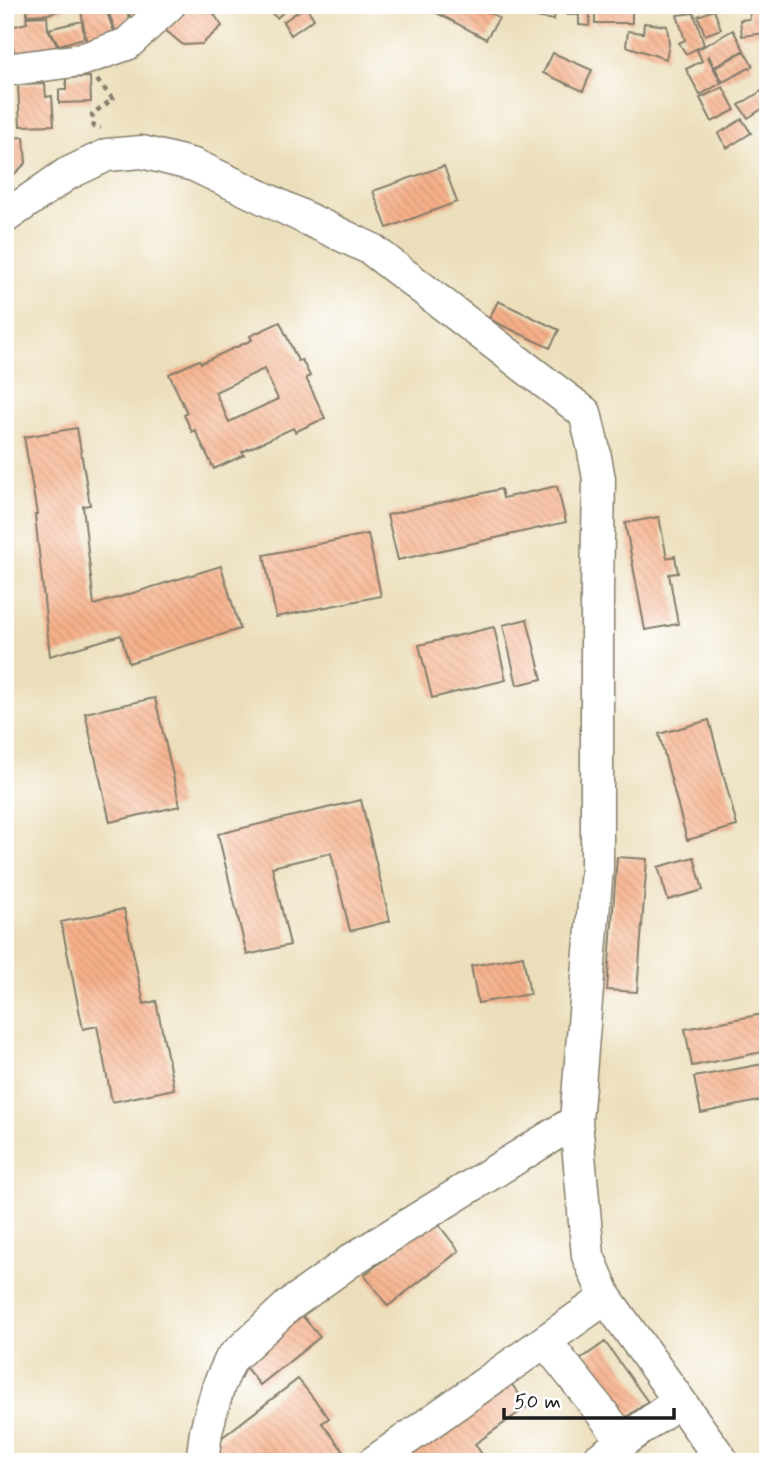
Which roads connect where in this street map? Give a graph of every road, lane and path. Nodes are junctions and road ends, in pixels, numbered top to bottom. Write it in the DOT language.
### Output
graph roads {
  1 [pos="169,5"];
  2 [pos="81,60"];
  3 [pos="5,70"];
  4 [pos="105,129"];
  5 [pos="5,217"];
  6 [pos="576,1121"];
  7 [pos="606,1298"];
  8 [pos="545,1341"];
  9 [pos="679,1401"];
  10 [pos="624,1441"];
  11 [pos="202,1462"];
  12 [pos="374,1462"];
  13 [pos="595,1462"];
  14 [pos="723,1462"];
  1 -- 2 [label="street"];
  2 -- 3 [label="street"];
  2 -- 4 [label="path"];
  5 -- 6 [label="street"];
  6 -- 7 [label="street"];
  6 -- 11 [label="street"];
  7 -- 8 [label="street"];
  7 -- 9 [label="street"];
  8 -- 10 [label="street"];
  8 -- 12 [label="street"];
  9 -- 10 [label="street"];
  9 -- 14 [label="street"];
  10 -- 13 [label="street"];
}
